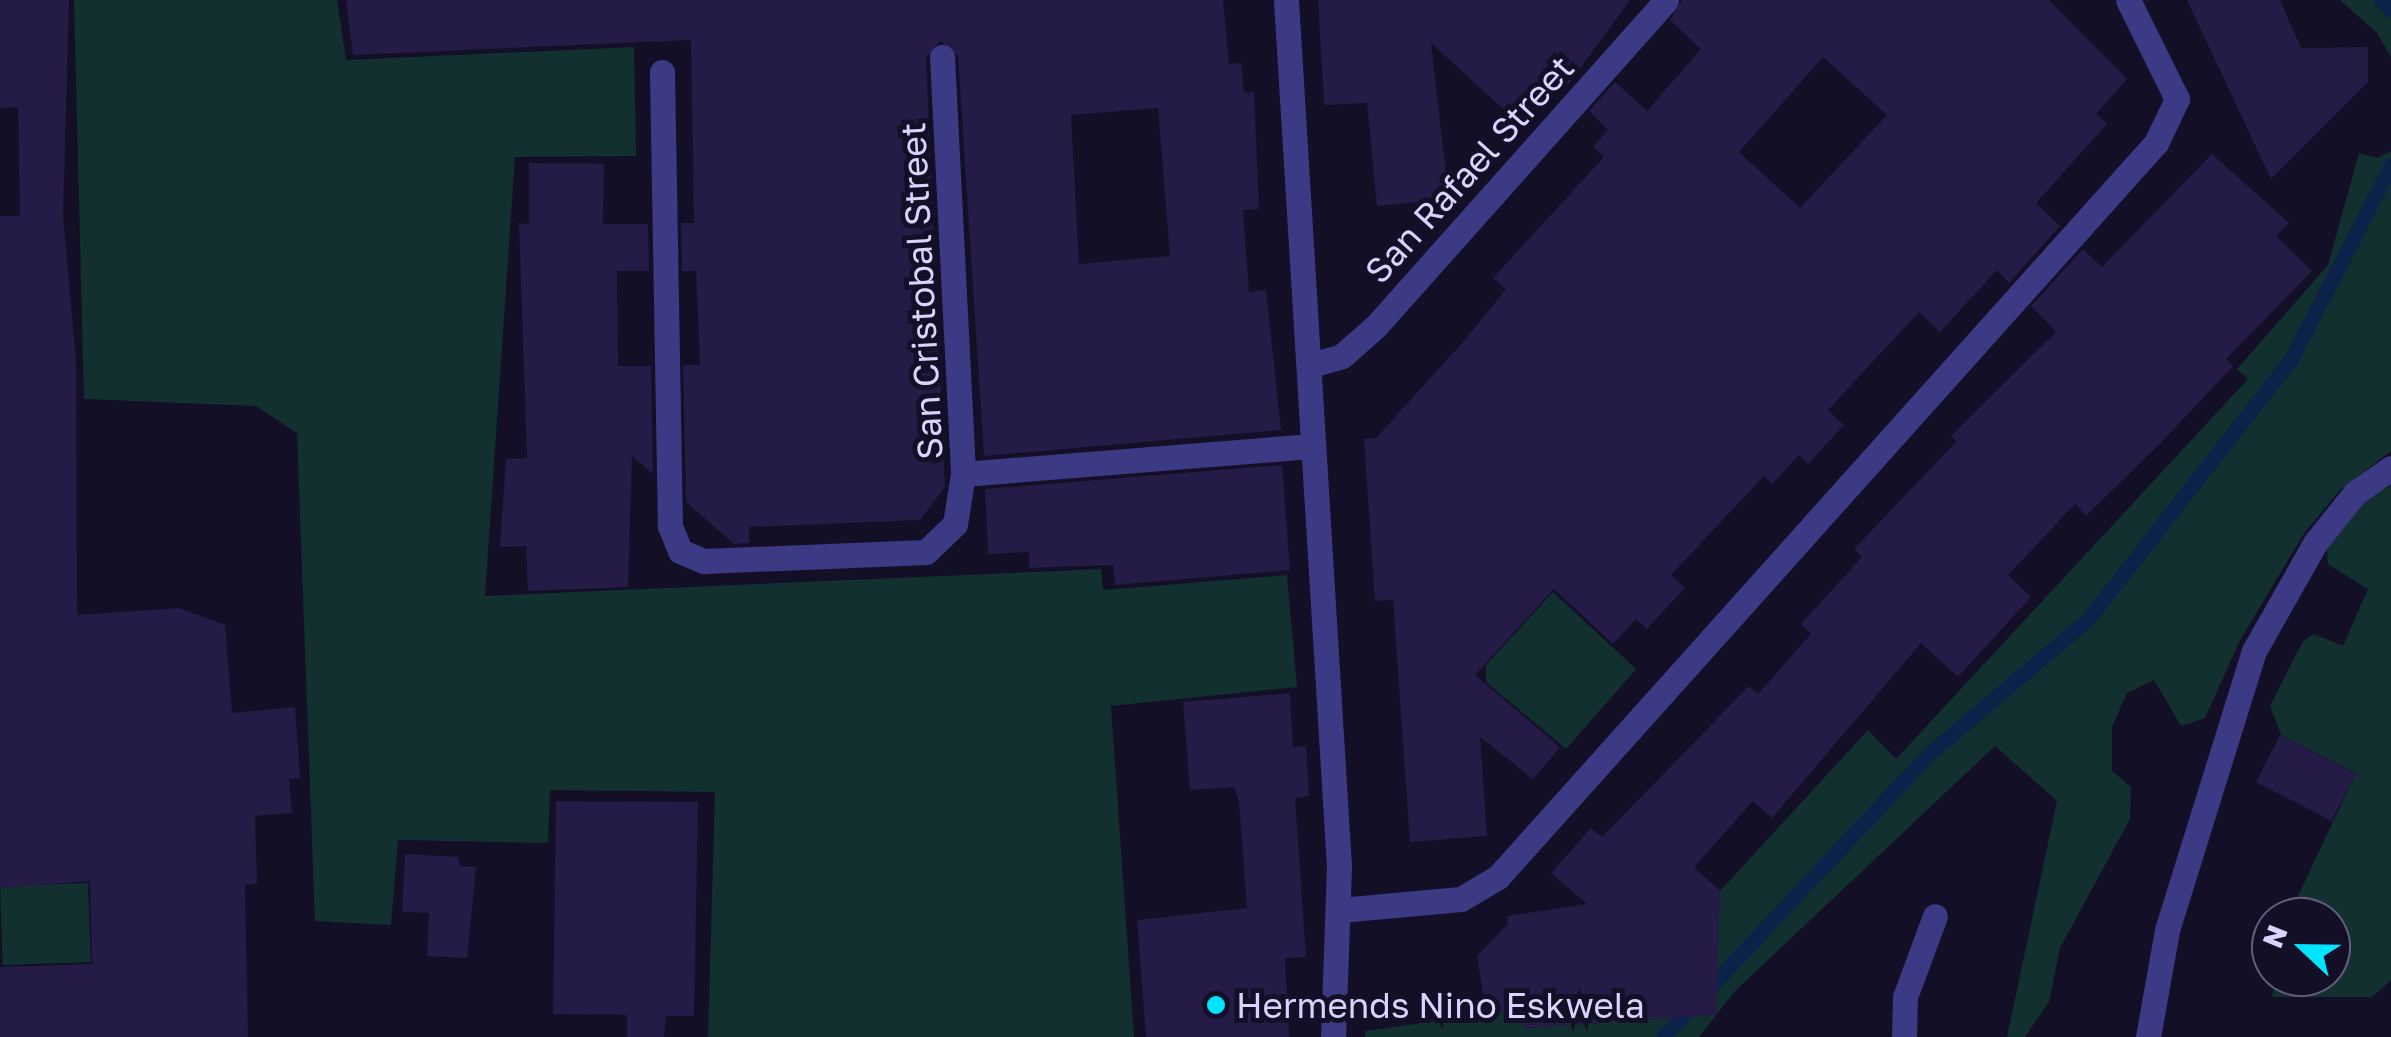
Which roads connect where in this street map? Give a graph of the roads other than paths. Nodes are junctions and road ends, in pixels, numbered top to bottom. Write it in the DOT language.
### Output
graph roads {
  1 [pos="1286,0"];
  2 [pos="1666,0"];
  3 [pos="2128,0"];
  4 [pos="942,58"];
  5 [pos="662,72"];
  6 [pos="1311,365"];
  7 [pos="1314,446"];
  8 [pos="2391,468"];
  9 [pos="963,474"];
  10 [pos="1340,910"];
  11 [pos="1935,916"];
  12 [pos="1333,1037"];
  13 [pos="1904,1037"];
  14 [pos="2148,1037"];
  1 -- 6 [label="street"];
  2 -- 6 [label="street, San Rafael Street"];
  3 -- 10 [label="street"];
  4 -- 9 [label="street, San Cristobal Street"];
  5 -- 9 [label="street"];
  6 -- 7 [label="street"];
  7 -- 9 [label="street, San Cristobal Street"];
  7 -- 10 [label="street"];
  8 -- 14 [label="street"];
  10 -- 12 [label="street"];
  11 -- 13 [label="street"];
}
